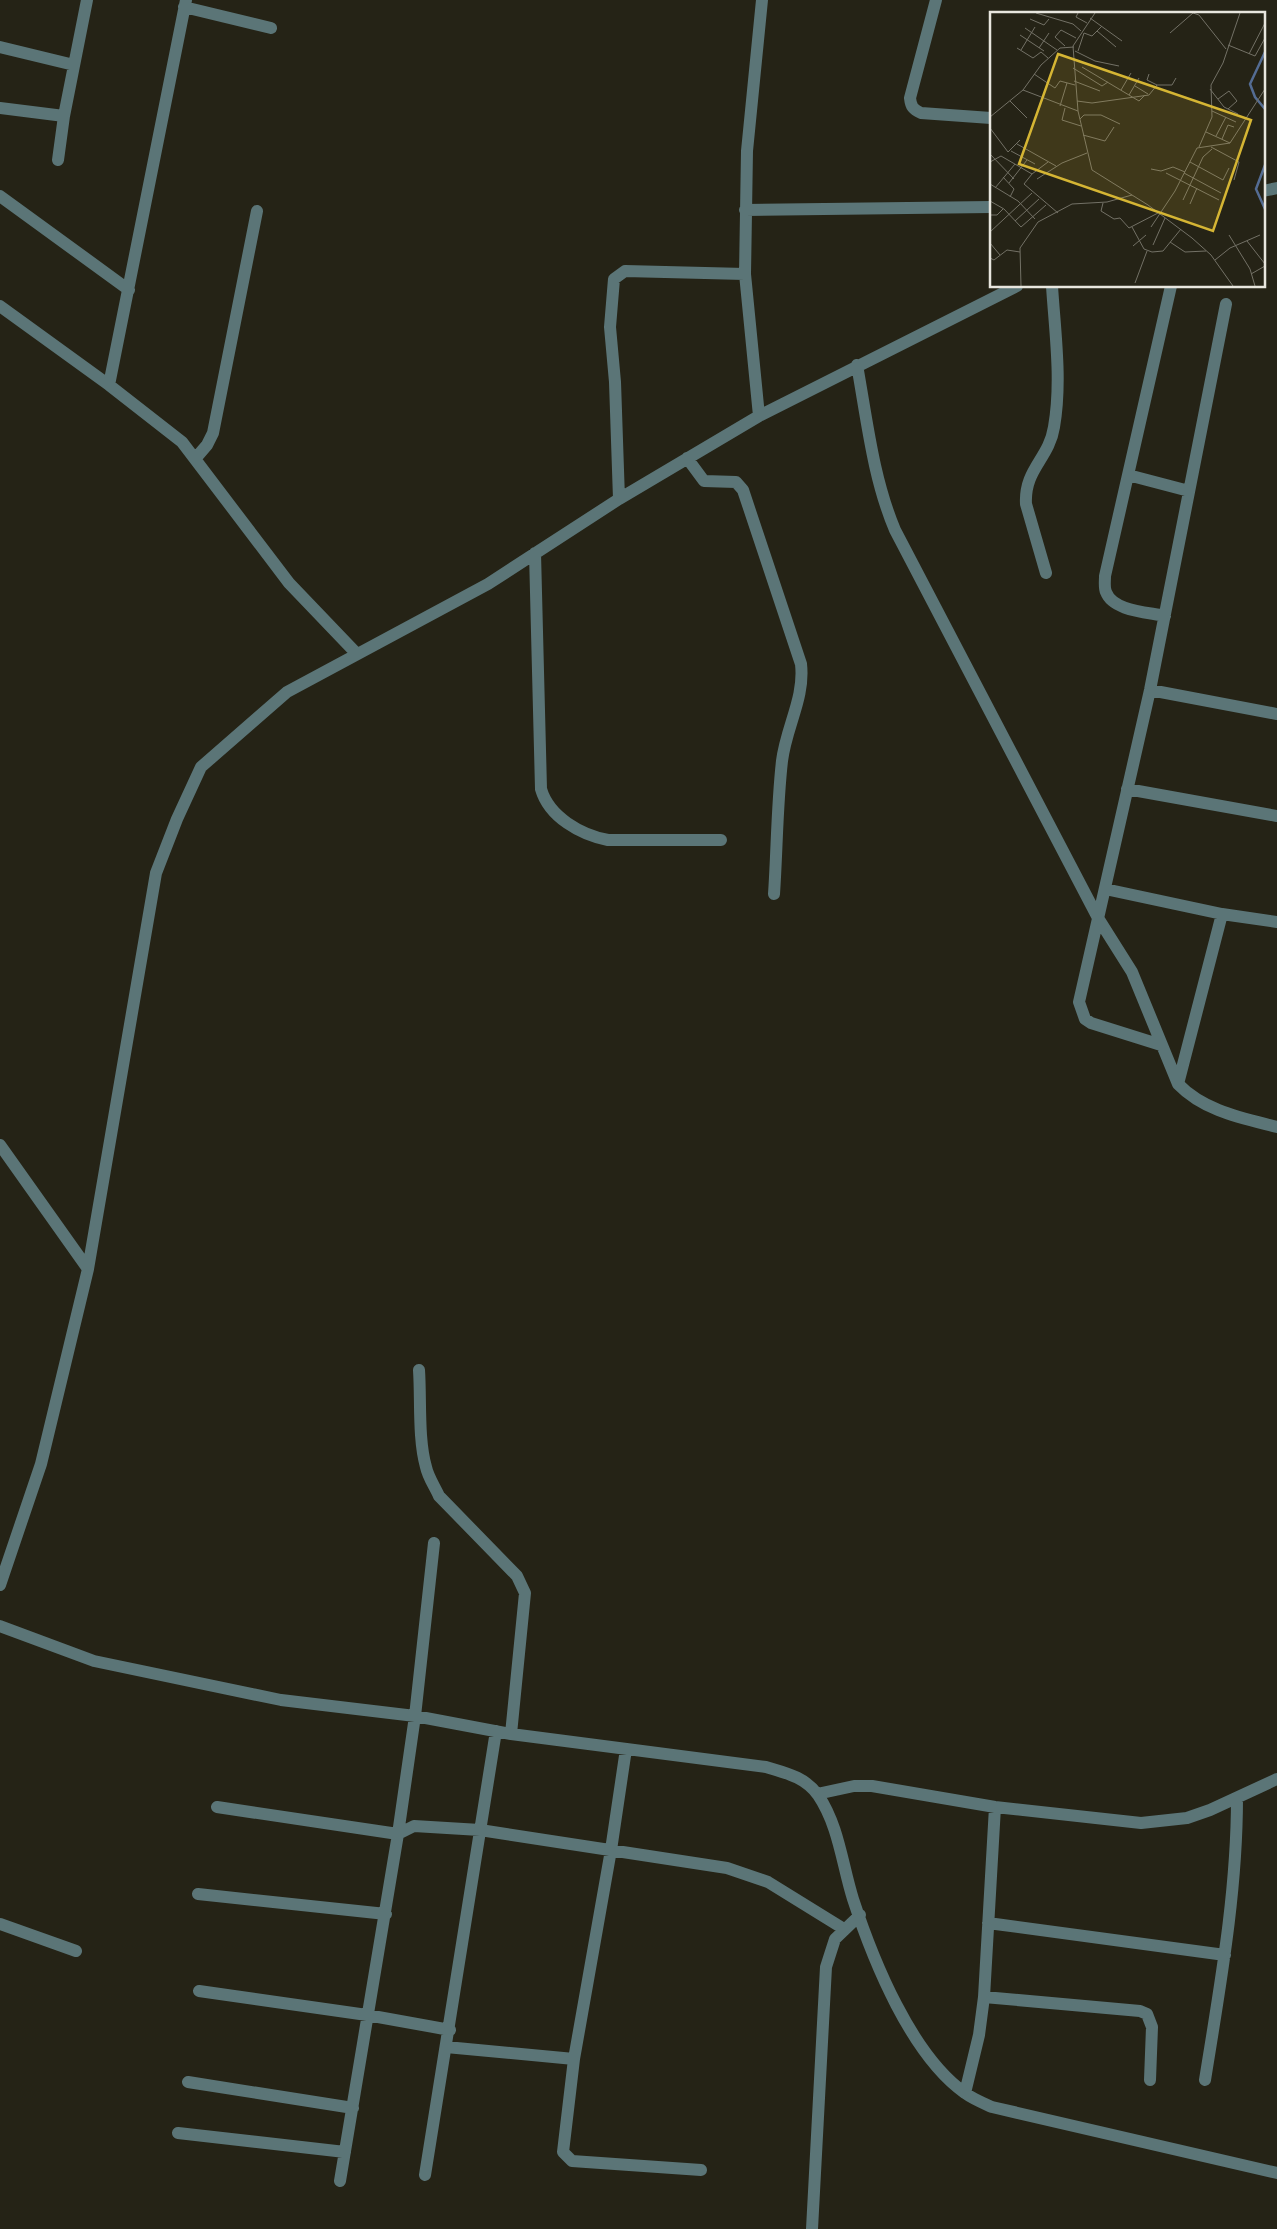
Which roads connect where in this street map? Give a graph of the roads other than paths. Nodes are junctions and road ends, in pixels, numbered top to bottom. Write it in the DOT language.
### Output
graph roads {
  1 [pos="87,0"];
  2 [pos="762,0"];
  3 [pos="936,0"];
  4 [pos="185,4"];
  5 [pos="270,28"];
  6 [pos="0,47"];
  7 [pos="74,64"];
  8 [pos="0,108"];
  9 [pos="64,116"];
  10 [pos="990,118"];
  11 [pos="58,160"];
  12 [pos="1277,188"];
  13 [pos="1264,191"];
  14 [pos="0,196"];
  15 [pos="990,207"];
  16 [pos="745,210"];
  17 [pos="257,211"];
  18 [pos="744,274"];
  19 [pos="1013,288"];
  20 [pos="1052,288"];
  21 [pos="1171,288"];
  22 [pos="130,290"];
  23 [pos="1226,304"];
  24 [pos="0,306"];
  25 [pos="857,365"];
  26 [pos="109,385"];
  27 [pos="758,416"];
  28 [pos="687,458"];
  29 [pos="196,459"];
  30 [pos="1128,475"];
  31 [pos="1189,491"];
  32 [pos="619,499"];
  33 [pos="535,553"];
  34 [pos="1046,573"];
  35 [pos="1164,616"];
  36 [pos="356,653"];
  37 [pos="1150,690"];
  38 [pos="1277,714"];
  39 [pos="1128,789"];
  40 [pos="1277,816"];
  41 [pos="721,840"];
  42 [pos="1105,889"];
  43 [pos="774,894"];
  44 [pos="1222,914"];
  45 [pos="1098,918"];
  46 [pos="1277,922"];
  47 [pos="1161,1045"];
  48 [pos="1178,1084"];
  49 [pos="1277,1127"];
  50 [pos="0,1146"];
  51 [pos="88,1269"];
  52 [pos="419,1370"];
  53 [pos="434,1543"];
  54 [pos="0,1585"];
  55 [pos="0,1626"];
  56 [pos="415,1716"];
  57 [pos="496,1731"];
  58 [pos="511,1734"];
  59 [pos="626,1749"];
  60 [pos="1277,1779"];
  61 [pos="817,1794"];
  62 [pos="1237,1798"];
  63 [pos="218,1807"];
  64 [pos="995,1807"];
  65 [pos="480,1830"];
  66 [pos="398,1834"];
  67 [pos="611,1850"];
  68 [pos="198,1894"];
  69 [pos="386,1914"];
  70 [pos="860,1915"];
  71 [pos="988,1923"];
  72 [pos="0,1924"];
  73 [pos="844,1929"];
  74 [pos="76,1951"];
  75 [pos="1225,1955"];
  76 [pos="199,1991"];
  77 [pos="984,1997"];
  78 [pos="367,2015"];
  79 [pos="450,2030"];
  80 [pos="446,2047"];
  81 [pos="574,2059"];
  82 [pos="1150,2080"];
  83 [pos="1205,2080"];
  84 [pos="188,2082"];
  85 [pos="965,2093"];
  86 [pos="353,2108"];
  87 [pos="178,2132"];
  88 [pos="345,2152"];
  89 [pos="701,2170"];
  90 [pos="1277,2173"];
  91 [pos="425,2175"];
  92 [pos="340,2181"];
  93 [pos="812,2229"];
  1 -- 7 [label="street"];
  2 -- 16 [label="street"];
  3 -- 10 [label="street"];
  4 -- 5 [label="street"];
  4 -- 22 [label="street"];
  6 -- 7 [label="street"];
  7 -- 9 [label="street"];
  8 -- 9 [label="street"];
  9 -- 11 [label="street"];
  12 -- 13 [label="street"];
  14 -- 22 [label="street"];
  15 -- 16 [label="street"];
  16 -- 18 [label="street"];
  17 -- 29 [label="street"];
  18 -- 27 [label="street"];
  18 -- 32 [label="street"];
  19 -- 25 [label="street"];
  20 -- 34 [label="street"];
  21 -- 30 [label="street"];
  22 -- 26 [label="street"];
  23 -- 31 [label="street"];
  24 -- 26 [label="street"];
  25 -- 27 [label="street"];
  25 -- 45 [label="street"];
  26 -- 29 [label="street"];
  27 -- 28 [label="street"];
  28 -- 32 [label="street"];
  28 -- 43 [label="street"];
  29 -- 36 [label="street"];
  30 -- 31 [label="street"];
  30 -- 35 [label="street"];
  31 -- 35 [label="street"];
  32 -- 33 [label="street"];
  33 -- 36 [label="street"];
  33 -- 41 [label="street"];
  35 -- 37 [label="street"];
  36 -- 51 [label="street"];
  37 -- 38 [label="street"];
  37 -- 39 [label="street"];
  39 -- 40 [label="street"];
  39 -- 42 [label="street"];
  42 -- 44 [label="street"];
  42 -- 45 [label="street"];
  44 -- 46 [label="street"];
  44 -- 48 [label="street"];
  45 -- 47 [label="street"];
  45 -- 47 [label="street"];
  47 -- 48 [label="street"];
  48 -- 49 [label="street"];
  50 -- 51 [label="street"];
  51 -- 54 [label="street"];
  52 -- 58 [label="street"];
  53 -- 56 [label="street"];
  55 -- 56 [label="street"];
  56 -- 57 [label="street"];
  56 -- 66 [label="street"];
  57 -- 58 [label="street"];
  57 -- 65 [label="street"];
  58 -- 59 [label="street"];
  59 -- 61 [label="street"];
  59 -- 67 [label="street"];
  60 -- 62 [label="street"];
  61 -- 64 [label="street"];
  61 -- 70 [label="street"];
  62 -- 64 [label="street"];
  62 -- 75 [label="street"];
  63 -- 66 [label="street"];
  64 -- 71 [label="street"];
  65 -- 66 [label="street"];
  65 -- 67 [label="street"];
  65 -- 79 [label="street"];
  66 -- 69 [label="street"];
  67 -- 73 [label="street"];
  67 -- 81 [label="street"];
  68 -- 69 [label="street"];
  69 -- 78 [label="street"];
  70 -- 73 [label="street"];
  70 -- 85 [label="street"];
  71 -- 75 [label="street"];
  71 -- 77 [label="street"];
  72 -- 74 [label="street"];
  73 -- 93 [label="street"];
  75 -- 83 [label="street"];
  76 -- 78 [label="street"];
  77 -- 82 [label="street"];
  77 -- 85 [label="street"];
  78 -- 79 [label="street"];
  78 -- 86 [label="street"];
  79 -- 80 [label="street"];
  80 -- 81 [label="street"];
  80 -- 91 [label="street"];
  81 -- 89 [label="street"];
  84 -- 86 [label="street"];
  85 -- 90 [label="street"];
  86 -- 88 [label="street"];
  87 -- 88 [label="street"];
  88 -- 92 [label="street"];
}
